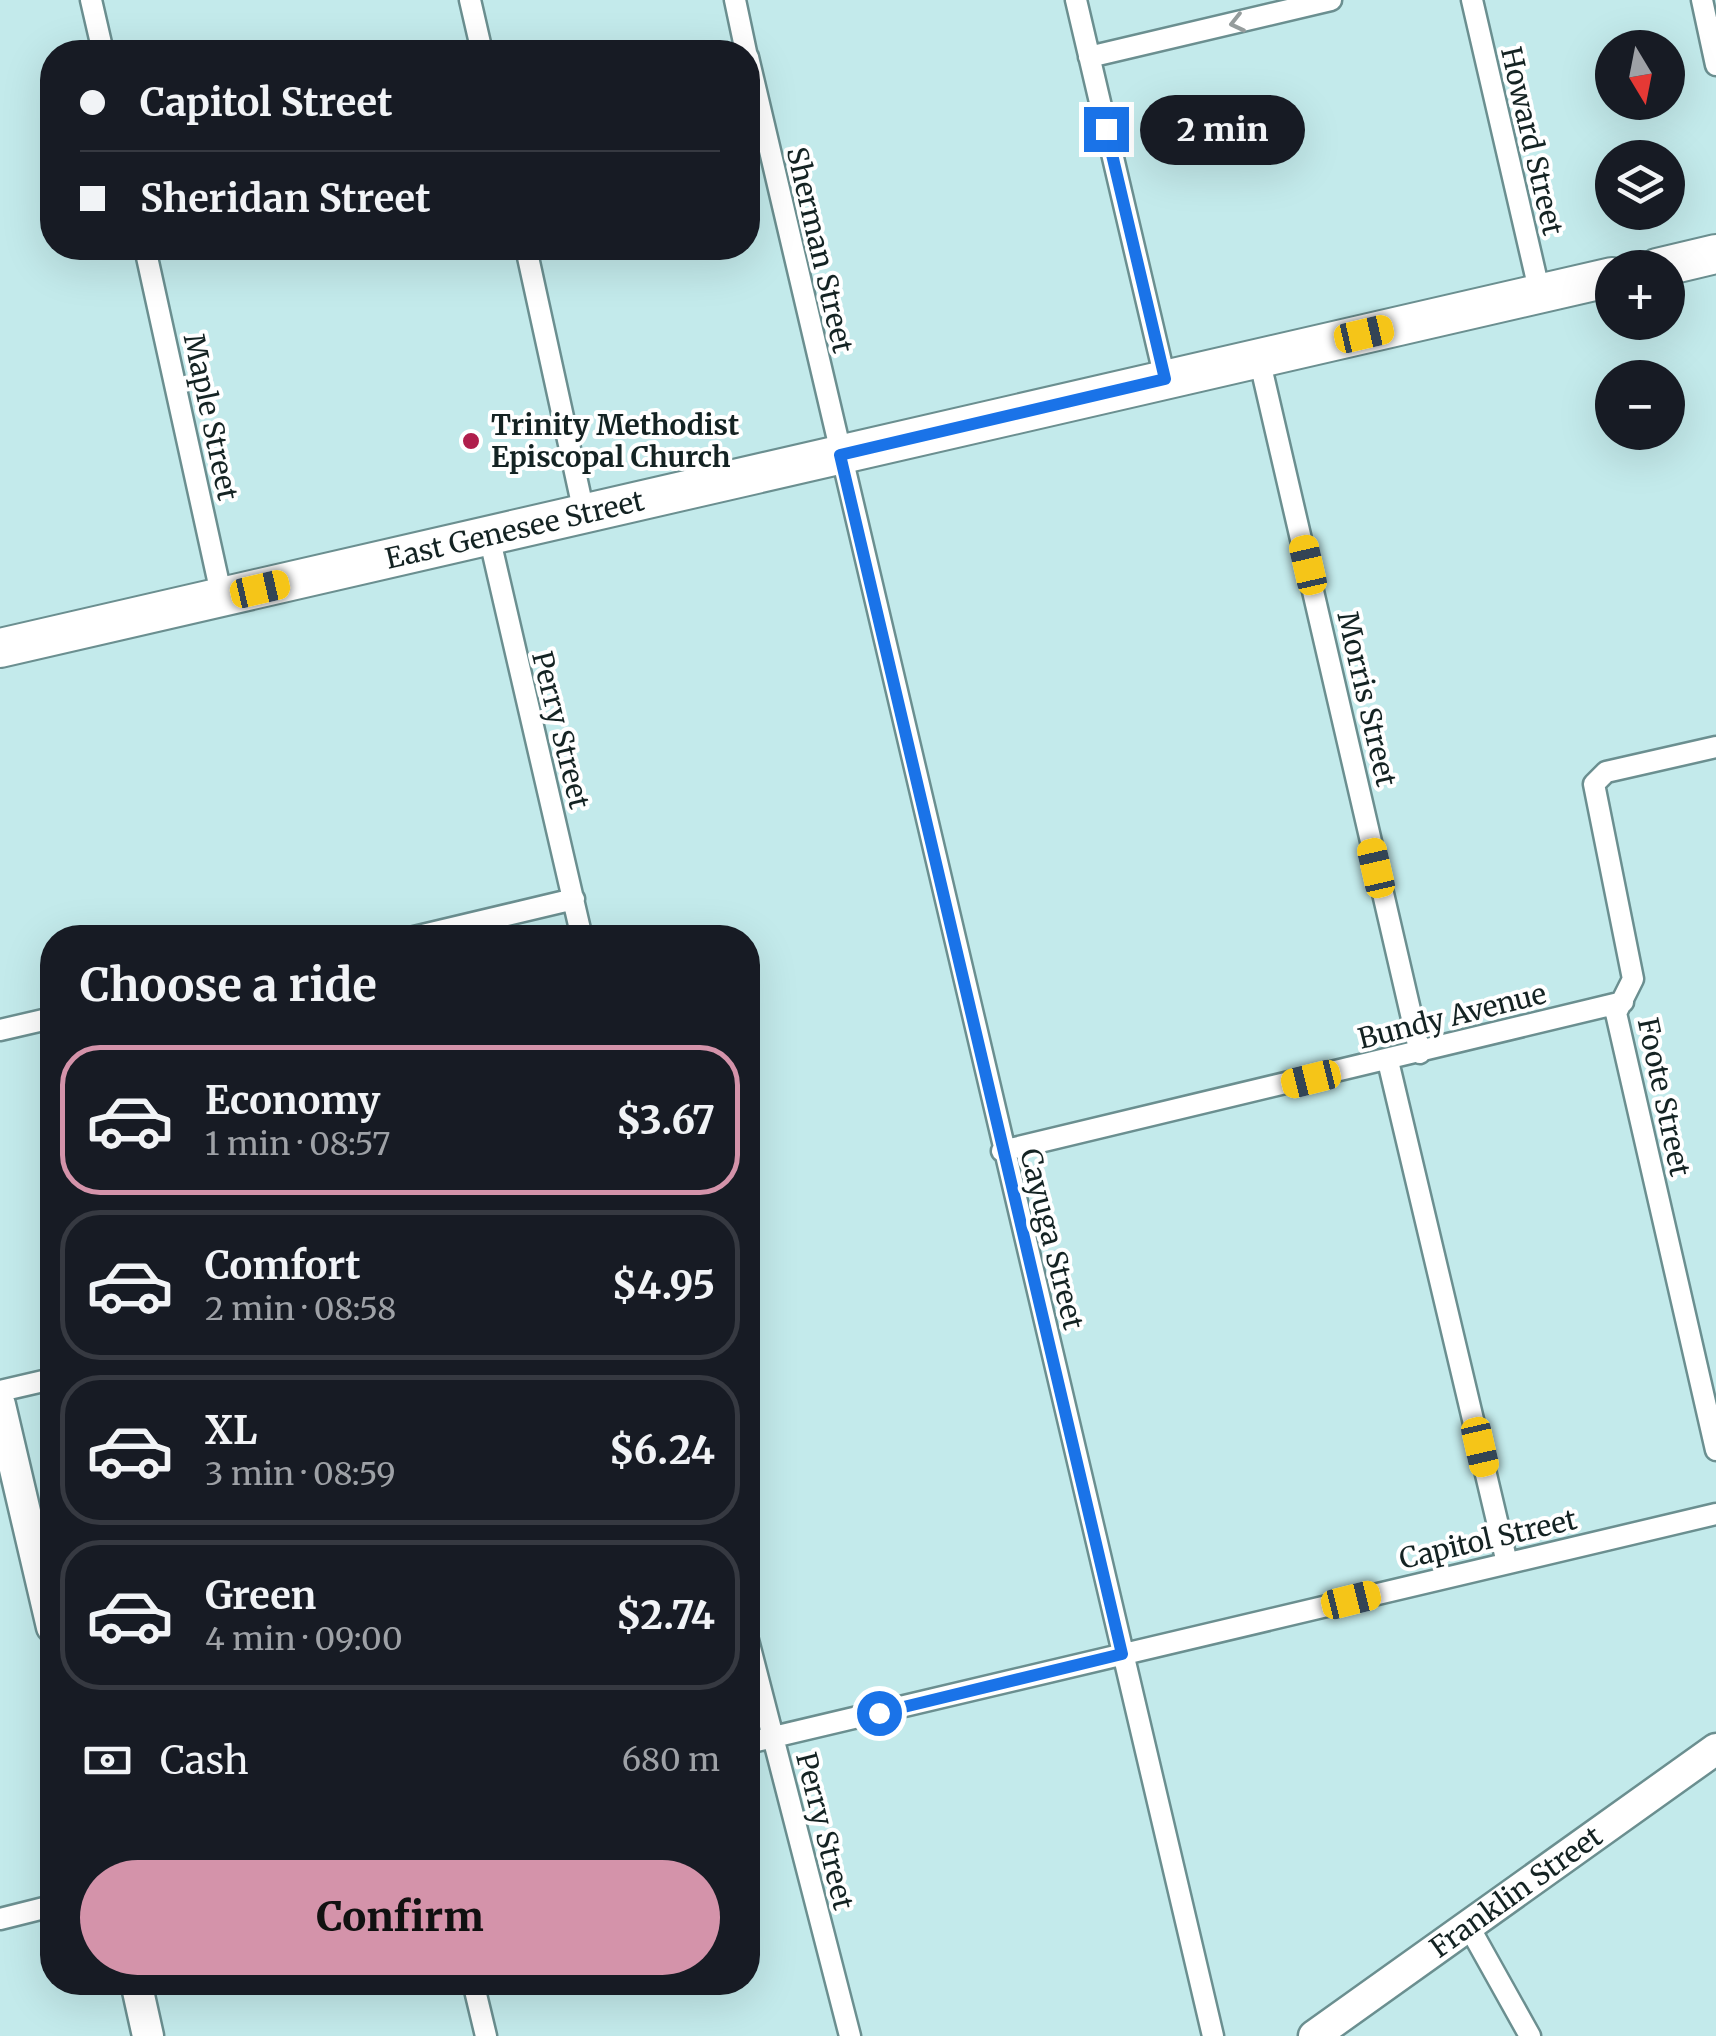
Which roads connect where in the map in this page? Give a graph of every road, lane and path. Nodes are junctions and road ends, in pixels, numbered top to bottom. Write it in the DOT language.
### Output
graph roads {
  1 [pos="91,0"];
  2 [pos="470,0"];
  3 [pos="735,0"];
  4 [pos="1076,0"];
  5 [pos="1332,0"];
  6 [pos="1472,0"];
  7 [pos="1702,0"];
  8 [pos="100,40"];
  9 [pos="479,40"];
  10 [pos="744,40"];
  11 [pos="1089,58"];
  12 [pos="1716,64"];
  13 [pos="760,111"];
  14 [pos="1716,254"];
  15 [pos="148,260"];
  16 [pos="529,260"];
  17 [pos="1685,261"];
  18 [pos="1595,281"];
  19 [pos="1540,294"];
  20 [pos="1259,358"];
  21 [pos="1165,379"];
  22 [pos="840,455"];
  23 [pos="584,513"];
  24 [pos="489,536"];
  25 [pos="222,598"];
  26 [pos="0,648"];
  27 [pos="1716,747"];
  28 [pos="574,900"];
  29 [pos="466,925"];
  30 [pos="579,925"];
  31 [pos="1622,1002"];
  32 [pos="40,1021"];
  33 [pos="0,1030"];
  34 [pos="1420,1053"];
  35 [pos="1388,1061"];
  36 [pos="1002,1151"];
  37 [pos="40,1382"];
  38 [pos="0,1391"];
  39 [pos="0,1405"];
  40 [pos="1716,1450"];
  41 [pos="1716,1514"];
  42 [pos="1507,1563"];
  43 [pos="40,1577"];
  44 [pos="1122,1654"];
  45 [pos="760,1687"];
  46 [pos="773,1737"];
  47 [pos="760,1741"];
  48 [pos="1716,1749"];
  49 [pos="40,1909"];
  50 [pos="0,1919"];
  51 [pos="1468,1925"];
  52 [pos="139,1995"];
  53 [pos="475,1995"];
  54 [pos="148,2036"];
  55 [pos="486,2036"];
  56 [pos="850,2036"];
  57 [pos="1212,2036"];
  58 [pos="1314,2036"];
  59 [pos="1530,2036"];
  1 -- 8 [label="street"];
  2 -- 9 [label="street"];
  3 -- 10 [label="street, Sherman Street"];
  4 -- 11 [label="street"];
  5 -- 11 [label="street, one-way"];
  6 -- 19 [label="street, Howard Street"];
  7 -- 12 [label="street"];
  11 -- 21 [label="street"];
  13 -- 22 [label="street, Sherman Street"];
  14 -- 17 [label="highway"];
  15 -- 25 [label="street, Maple Street"];
  16 -- 23 [label="street"];
  18 -- 19 [label="highway, East Genesee Street"];
  19 -- 20 [label="highway, East Genesee Street"];
  20 -- 21 [label="highway, East Genesee Street"];
  20 -- 34 [label="street, Morris Street"];
  21 -- 22 [label="highway, East Genesee Street"];
  22 -- 23 [label="highway, East Genesee Street"];
  22 -- 36 [label="street, Cayuga Street"];
  23 -- 24 [label="highway, East Genesee Street"];
  24 -- 25 [label="highway, East Genesee Street"];
  24 -- 28 [label="street, Perry Street"];
  25 -- 26 [label="highway, East Genesee Street"];
  27 -- 31 [label="street, Foote Street"];
  28 -- 29 [label="street"];
  28 -- 30 [label="street, Perry Street"];
  31 -- 34 [label="street, Bundy Avenue"];
  31 -- 40 [label="street, Foote Street"];
  32 -- 33 [label="street"];
  34 -- 35 [label="street, Bundy Avenue"];
  35 -- 36 [label="street, Bundy Avenue"];
  35 -- 42 [label="street"];
  36 -- 44 [label="street, Cayuga Street"];
  37 -- 38 [label="street"];
  39 -- 43 [label="street"];
  41 -- 42 [label="street, Capitol Street"];
  42 -- 44 [label="street, Capitol Street"];
  44 -- 46 [label="street, Capitol Street"];
  44 -- 57 [label="street, Cayuga Street"];
  45 -- 46 [label="street, Perry Street"];
  46 -- 47 [label="street, Capitol Street"];
  46 -- 56 [label="street, Perry Street"];
  48 -- 51 [label="street, Franklin Street"];
  49 -- 50 [label="street"];
  51 -- 58 [label="street, Franklin Street"];
  51 -- 59 [label="street"];
  52 -- 54 [label="street"];
  53 -- 55 [label="street"];
}
